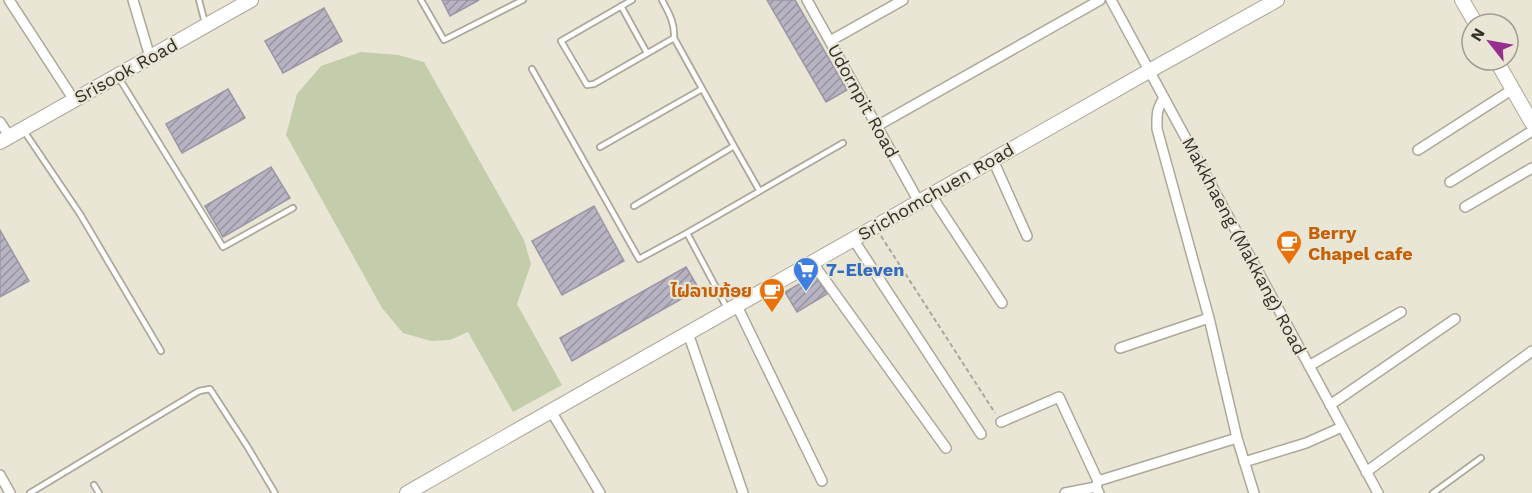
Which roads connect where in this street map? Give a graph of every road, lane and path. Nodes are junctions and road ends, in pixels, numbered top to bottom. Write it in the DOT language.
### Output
graph roads {
  1 [pos="9,0"];
  2 [pos="133,0"];
  3 [pos="199,0"];
  4 [pos="251,0"];
  5 [pos="421,0"];
  6 [pos="523,0"];
  7 [pos="632,0"];
  8 [pos="662,0"];
  9 [pos="807,0"];
  10 [pos="903,0"];
  11 [pos="1100,0"];
  12 [pos="1110,0"];
  13 [pos="1277,0"];
  14 [pos="621,6"];
  15 [pos="206,26"];
  16 [pos="674,38"];
  17 [pos="830,41"];
  18 [pos="647,54"];
  19 [pos="150,57"];
  20 [pos="532,69"];
  21 [pos="1149,71"];
  22 [pos="1503,72"];
  23 [pos="118,75"];
  24 [pos="702,89"];
  25 [pos="1513,89"];
  26 [pos="1164,98"];
  27 [pos="74,100"];
  28 [pos="0,123"];
  29 [pos="1532,123"];
  30 [pos="877,126"];
  31 [pos="23,129"];
  32 [pos="1532,131"];
  33 [pos="4,139"];
  34 [pos="843,143"];
  35 [pos="734,146"];
  36 [pos="600,147"];
  37 [pos="1418,150"];
  38 [pos="993,160"];
  39 [pos="1532,168"];
  40 [pos="1450,182"];
  41 [pos="759,190"];
  42 [pos="925,198"];
  43 [pos="634,206"];
  44 [pos="1465,207"];
  45 [pos="293,208"];
  46 [pos="875,226"];
  47 [pos="687,233"];
  48 [pos="1027,236"];
  49 [pos="853,239"];
  50 [pos="812,262"];
  51 [pos="1002,303"];
  52 [pos="732,308"];
  53 [pos="1401,312"];
  54 [pos="1209,318"];
  55 [pos="1455,319"];
  56 [pos="688,333"];
  57 [pos="1120,348"];
  58 [pos="161,351"];
  59 [pos="1532,351"];
  60 [pos="1309,366"];
  61 [pos="1330,405"];
  62 [pos="551,411"];
  63 [pos="1000,422"];
  64 [pos="1342,427"];
  65 [pos="981,434"];
  66 [pos="1237,438"];
  67 [pos="946,448"];
  68 [pos="1481,458"];
  69 [pos="1244,462"];
  70 [pos="1366,472"];
  71 [pos="0,475"];
  72 [pos="822,481"];
  73 [pos="94,485"];
  74 [pos="1098,487"];
  75 [pos="10,493"];
  76 [pos="30,493"];
  77 [pos="99,493"];
  78 [pos="275,493"];
  79 [pos="407,493"];
  80 [pos="600,493"];
  81 [pos="743,493"];
  82 [pos="1065,493"];
  83 [pos="1254,493"];
  84 [pos="1378,493"];
  85 [pos="1433,493"];
  1 -- 27 [label="street"];
  2 -- 19 [label="street"];
  3 -- 15 [label="lane"];
  4 -- 15 [label="street, Srisook Road"];
  5 -- 6 [label="lane"];
  7 -- 14 [label="lane"];
  8 -- 16 [label="lane"];
  9 -- 17 [label="street, Udornpit Road"];
  10 -- 17 [label="street"];
  11 -- 30 [label="street"];
  12 -- 21 [label="street, Makkhaeng (Makkang) Road"];
  13 -- 21 [label="street, Srichomchuen Road"];
  14 -- 18 [label="lane"];
  14 -- 18 [label="lane"];
  15 -- 19 [label="street, Srisook Road"];
  16 -- 18 [label="lane"];
  16 -- 24 [label="lane"];
  17 -- 30 [label="street, Udornpit Road"];
  19 -- 23 [label="street, Srisook Road"];
  20 -- 47 [label="lane"];
  21 -- 26 [label="street, Makkhaeng (Makkang) Road"];
  21 -- 38 [label="street, Srichomchuen Road"];
  22 -- 25 [label="street"];
  23 -- 27 [label="street, Srisook Road"];
  23 -- 45 [label="lane"];
  24 -- 35 [label="lane"];
  24 -- 36 [label="lane"];
  25 -- 29 [label="street"];
  25 -- 37 [label="street"];
  26 -- 54 [label="street"];
  26 -- 60 [label="street, Makkhaeng (Makkang) Road"];
  27 -- 31 [label="street, Srisook Road"];
  28 -- 33 [label="street"];
  30 -- 42 [label="street, Udornpit Road"];
  31 -- 33 [label="street, Srisook Road"];
  31 -- 58 [label="lane"];
  32 -- 40 [label="street"];
  34 -- 41 [label="lane"];
  35 -- 41 [label="lane"];
  35 -- 43 [label="lane"];
  38 -- 42 [label="street, Srichomchuen Road"];
  38 -- 48 [label="street"];
  39 -- 44 [label="street"];
  41 -- 47 [label="lane"];
  42 -- 46 [label="street, Srichomchuen Road"];
  42 -- 51 [label="street, Udornpit Road"];
  46 -- 49 [label="street, Srichomchuen Road"];
  46 -- 63 [label="path"];
  47 -- 52 [label="lane"];
  49 -- 50 [label="street, Srichomchuen Road"];
  49 -- 65 [label="street"];
  50 -- 52 [label="street, Srichomchuen Road"];
  50 -- 67 [label="street"];
  52 -- 56 [label="street, Srichomchuen Road"];
  52 -- 72 [label="street"];
  53 -- 60 [label="street"];
  54 -- 57 [label="street"];
  54 -- 66 [label="street"];
  55 -- 61 [label="street"];
  56 -- 62 [label="street, Srichomchuen Road"];
  56 -- 81 [label="street"];
  59 -- 70 [label="street"];
  60 -- 61 [label="street, Makkhaeng (Makkang) Road"];
  61 -- 64 [label="street, Makkhaeng (Makkang) Road"];
  62 -- 79 [label="street, Srichomchuen Road"];
  62 -- 80 [label="street"];
  63 -- 74 [label="street"];
  64 -- 69 [label="street"];
  64 -- 70 [label="street, Makkhaeng (Makkang) Road"];
  66 -- 69 [label="street"];
  66 -- 74 [label="street"];
  68 -- 85 [label="lane"];
  69 -- 83 [label="street"];
  70 -- 84 [label="street, Makkhaeng (Makkang) Road"];
  71 -- 75 [label="street"];
  73 -- 77 [label="lane"];
  74 -- 82 [label="street"];
  76 -- 78 [label="lane"];
}
